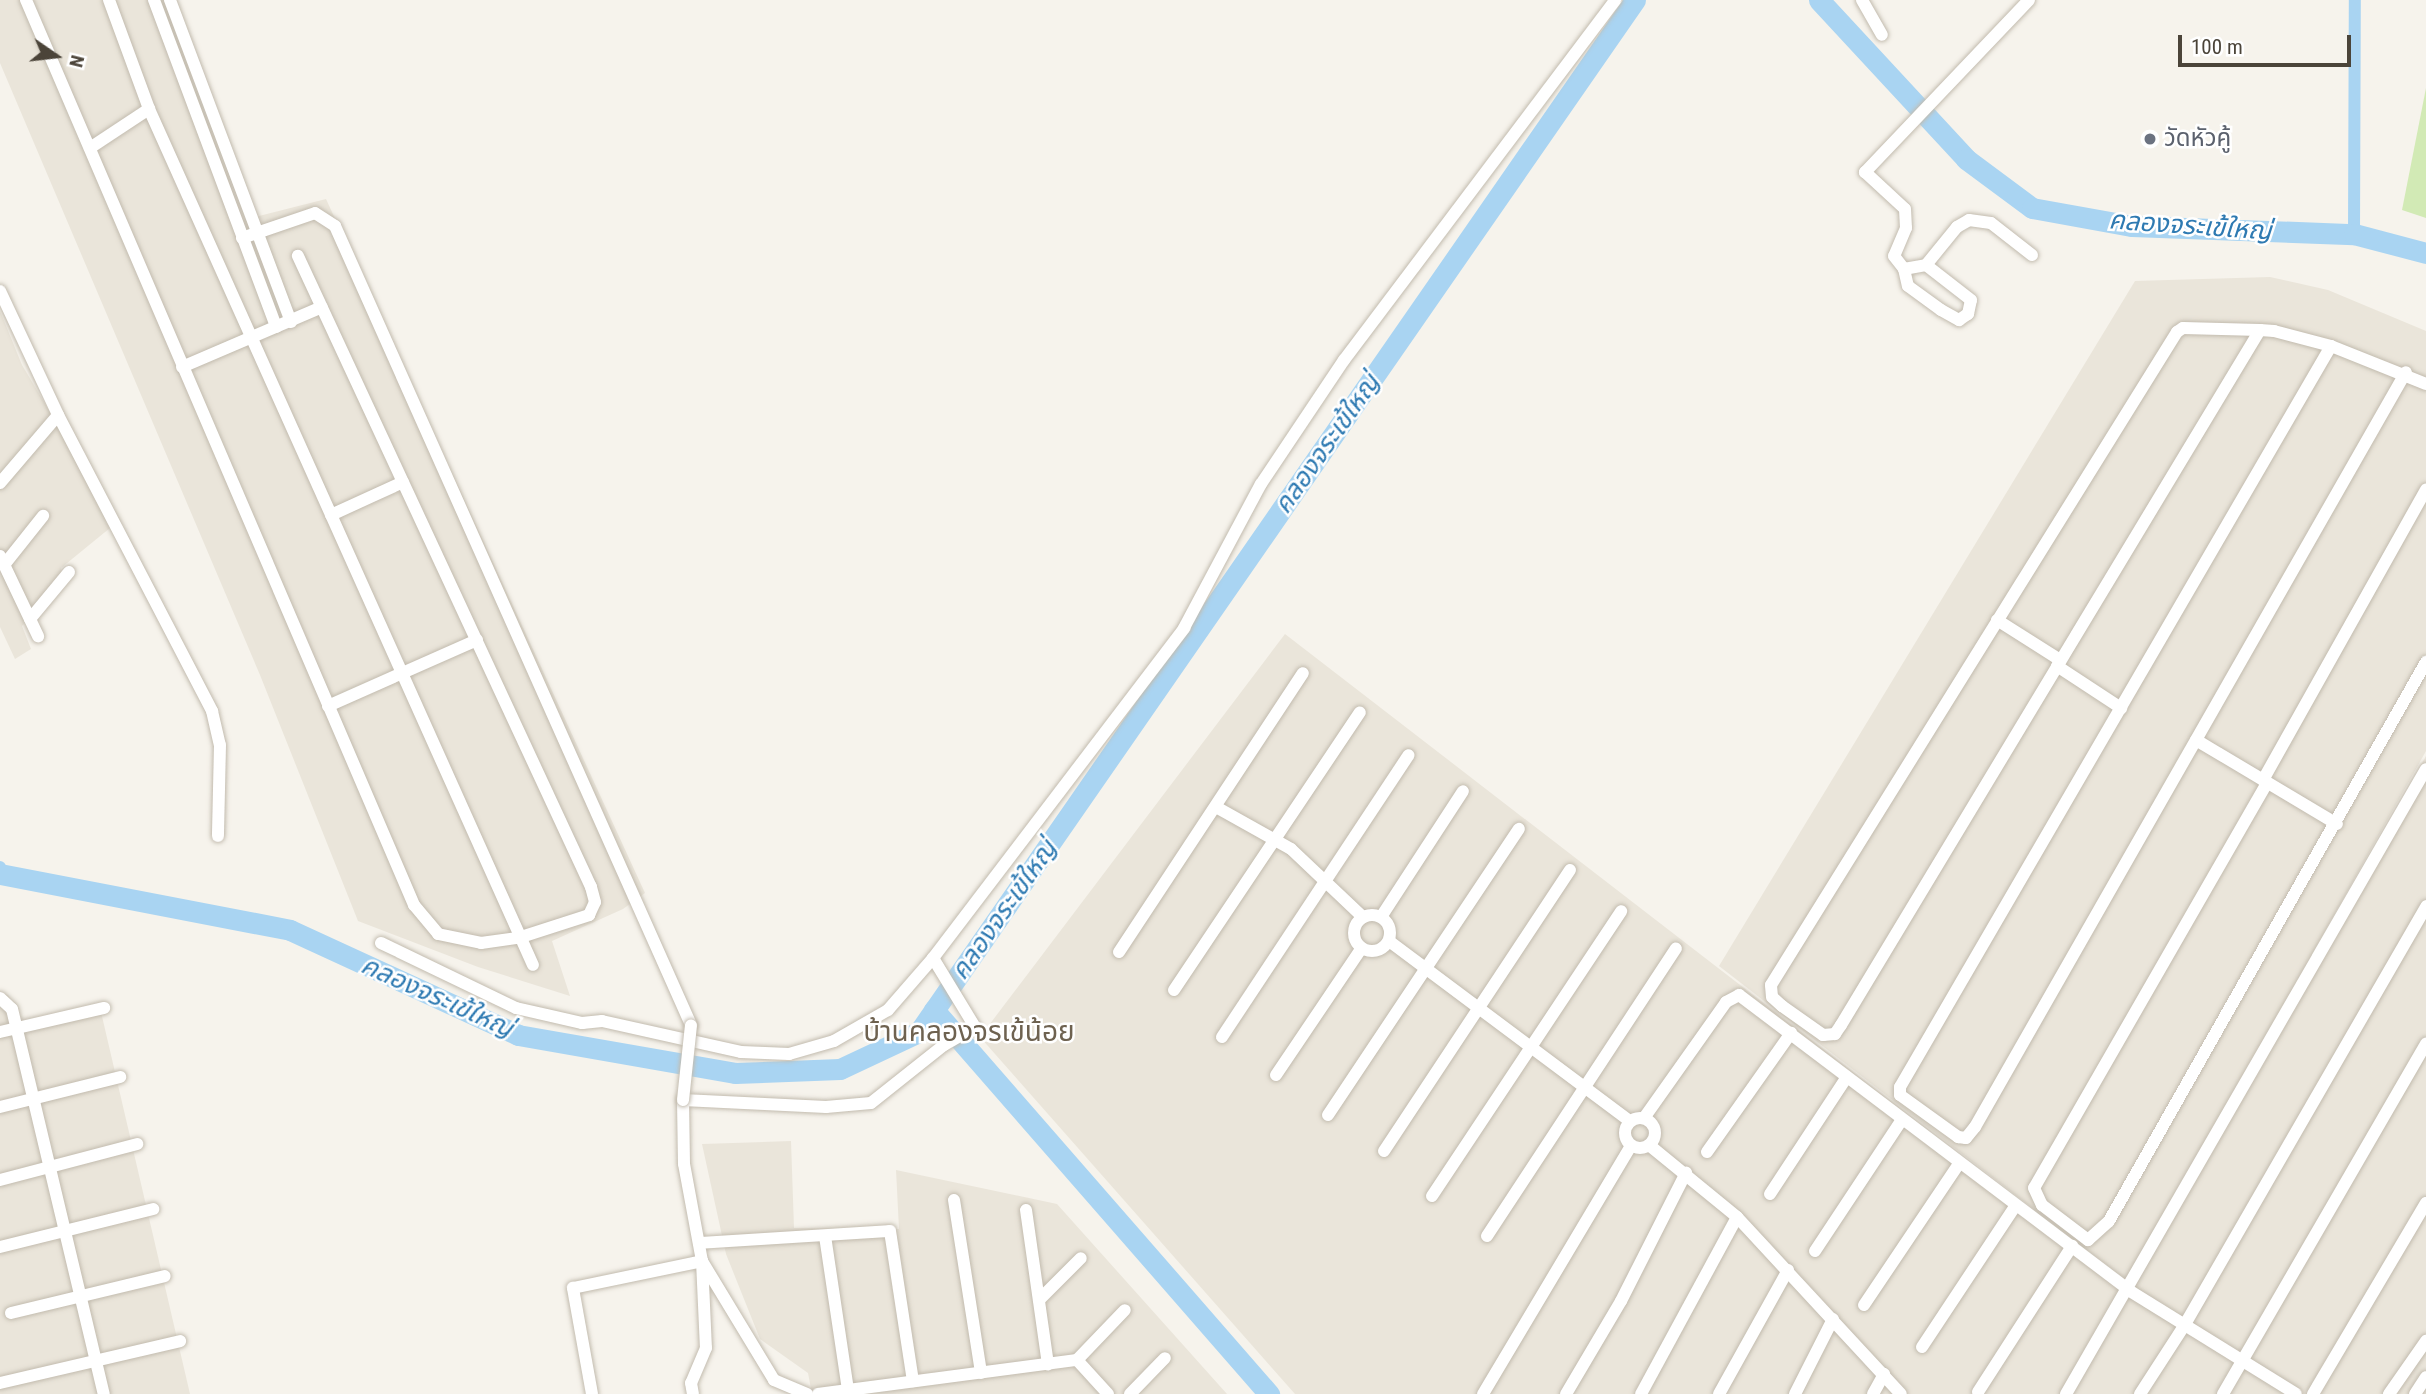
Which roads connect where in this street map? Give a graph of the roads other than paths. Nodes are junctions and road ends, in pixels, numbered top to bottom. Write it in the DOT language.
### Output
graph roads {
  1 [pos="26,0"];
  2 [pos="109,0"];
  3 [pos="155,0"];
  4 [pos="170,0"];
  5 [pos="1615,0"];
  6 [pos="1862,0"];
  7 [pos="2029,0"];
  8 [pos="1882,35"];
  9 [pos="149,109"];
  10 [pos="90,148"];
  11 [pos="258,232"];
  12 [pos="242,238"];
  13 [pos="2032,255"];
  14 [pos="298,256"];
  15 [pos="1926,265"];
  16 [pos="1904,270"];
  17 [pos="0,290"];
  18 [pos="321,307"];
  19 [pos="291,322"];
  20 [pos="276,327"];
  21 [pos="2260,330"];
  22 [pos="251,338"];
  23 [pos="2331,346"];
  24 [pos="182,367"];
  25 [pos="2406,372"];
  26 [pos="2426,384"];
  27 [pos="58,415"];
  28 [pos="403,482"];
  29 [pos="0,484"];
  30 [pos="2426,490"];
  31 [pos="331,515"];
  32 [pos="43,516"];
  33 [pos="2,561"];
  34 [pos="69,572"];
  35 [pos="30,619"];
  36 [pos="1997,620"];
  37 [pos="38,636"];
  38 [pos="477,640"];
  39 [pos="2426,662"];
  40 [pos="2058,663"];
  41 [pos="1303,673"];
  42 [pos="402,674"];
  43 [pos="328,706"];
  44 [pos="2121,708"];
  45 [pos="1360,712"];
  46 [pos="2196,740"];
  47 [pos="1409,755"];
  48 [pos="2426,769"];
  49 [pos="2265,782"];
  50 [pos="1463,791"];
  51 [pos="1216,807"];
  52 [pos="2337,824"];
  53 [pos="1519,829"];
  54 [pos="218,835"];
  55 [pos="1275,838"];
  56 [pos="1570,870"];
  57 [pos="1327,880"];
  58 [pos="2426,906"];
  59 [pos="1621,911"];
  60 [pos="1363,917"];
  61 [pos="1381,917"];
  62 [pos="519,938"];
  63 [pos="1389,941"];
  64 [pos="382,943"];
  65 [pos="1676,948"];
  66 [pos="1361,949"];
  67 [pos="1119,952"];
  68 [pos="936,962"];
  69 [pos="533,965"];
  70 [pos="1424,970"];
  71 [pos="1174,989"];
  72 [pos="0,998"];
  73 [pos="104,1008"];
  74 [pos="1479,1009"];
  75 [pos="17,1028"];
  76 [pos="0,1032"];
  77 [pos="1791,1033"];
  78 [pos="1222,1037"];
  79 [pos="2426,1044"];
  80 [pos="1531,1049"];
  81 [pos="1276,1075"];
  82 [pos="120,1077"];
  83 [pos="1847,1077"];
  84 [pos="1583,1088"];
  85 [pos="33,1098"];
  86 [pos="683,1100"];
  87 [pos="0,1107"];
  88 [pos="1328,1115"];
  89 [pos="1644,1118"];
  90 [pos="1630,1121"];
  91 [pos="1901,1121"];
  92 [pos="137,1144"];
  93 [pos="1649,1145"];
  94 [pos="1631,1146"];
  95 [pos="1384,1151"];
  96 [pos="1707,1152"];
  97 [pos="1958,1165"];
  98 [pos="50,1167"];
  99 [pos="1686,1173"];
  100 [pos="0,1180"];
  101 [pos="1770,1194"];
  102 [pos="1433,1196"];
  103 [pos="954,1200"];
  104 [pos="2426,1203"];
  105 [pos="2016,1205"];
  106 [pos="153,1209"];
  107 [pos="1026,1210"];
  108 [pos="1737,1217"];
  109 [pos="65,1231"];
  110 [pos="825,1236"];
  111 [pos="1487,1236"];
  112 [pos="699,1243"];
  113 [pos="2072,1246"];
  114 [pos="0,1247"];
  115 [pos="1815,1251"];
  116 [pos="1081,1258"];
  117 [pos="702,1261"];
  118 [pos="1788,1270"];
  119 [pos="165,1276"];
  120 [pos="2130,1291"];
  121 [pos="81,1297"];
  122 [pos="1039,1300"];
  123 [pos="1864,1305"];
  124 [pos="1125,1310"];
  125 [pos="11,1313"];
  126 [pos="1833,1319"];
  127 [pos="2184,1326"];
  128 [pos="180,1341"];
  129 [pos="2426,1341"];
  130 [pos="1922,1346"];
  131 [pos="1166,1358"];
  132 [pos="96,1359"];
  133 [pos="1077,1360"];
  134 [pos="2243,1363"];
  135 [pos="1048,1364"];
  136 [pos="981,1373"];
  137 [pos="1884,1374"];
  138 [pos="2426,1377"];
  139 [pos="913,1381"];
  140 [pos="0,1383"];
  141 [pos="848,1390"];
  142 [pos="1978,1392"];
  143 [pos="104,1394"];
  144 [pos="592,1394"];
  145 [pos="693,1394"];
  146 [pos="807,1394"];
  147 [pos="818,1394"];
  148 [pos="1108,1394"];
  149 [pos="1130,1394"];
  150 [pos="1483,1394"];
  151 [pos="1566,1394"];
  152 [pos="1641,1394"];
  153 [pos="1720,1394"];
  154 [pos="1795,1394"];
  155 [pos="1873,1394"];
  156 [pos="1901,1394"];
  157 [pos="2066,1394"];
  158 [pos="2140,1394"];
  159 [pos="2223,1394"];
  160 [pos="2296,1394"];
  161 [pos="2313,1394"];
  162 [pos="2389,1394"];
  163 [pos="2415,1394"];
  1 -- 10 [label="street"];
  2 -- 9 [label="street"];
  3 -- 12 [label="street"];
  4 -- 11 [label="street"];
  5 -- 68 [label="street"];
  6 -- 8 [label="street"];
  7 -- 16 [label="street"];
  9 -- 10 [label="street"];
  9 -- 22 [label="street"];
  10 -- 24 [label="street"];
  11 -- 12 [label="street"];
  11 -- 19 [label="street"];
  11 -- 86 [label="street, bridge"];
  12 -- 20 [label="street"];
  13 -- 15 [label="street"];
  14 -- 18 [label="street"];
  15 -- 16 [label="street"];
  15 -- 16 [label="street"];
  17 -- 27 [label="street"];
  18 -- 19 [label="street"];
  18 -- 28 [label="street"];
  19 -- 20 [label="street"];
  20 -- 22 [label="street"];
  21 -- 23 [label="street"];
  21 -- 36 [label="street"];
  21 -- 40 [label="street"];
  22 -- 24 [label="street"];
  22 -- 31 [label="street"];
  23 -- 25 [label="street"];
  23 -- 44 [label="street"];
  24 -- 43 [label="street"];
  25 -- 26 [label="street"];
  25 -- 46 [label="street"];
  27 -- 29 [label="street"];
  27 -- 54 [label="street"];
  28 -- 31 [label="street"];
  28 -- 38 [label="street"];
  30 -- 49 [label="street"];
  31 -- 42 [label="street"];
  32 -- 33 [label="street"];
  33 -- 35 [label="street"];
  34 -- 35 [label="street"];
  35 -- 37 [label="street"];
  36 -- 40 [label="street"];
  36 -- 40 [label="street"];
  38 -- 42 [label="street"];
  38 -- 62 [label="street"];
  39 -- 52 [label="street"];
  40 -- 44 [label="street"];
  41 -- 51 [label="street"];
  42 -- 43 [label="street"];
  42 -- 62 [label="street"];
  43 -- 62 [label="street"];
  44 -- 46 [label="street"];
  45 -- 55 [label="street"];
  46 -- 49 [label="street"];
  47 -- 57 [label="street"];
  48 -- 120 [label="street"];
  49 -- 52 [label="street"];
  49 -- 52 [label="street"];
  50 -- 61 [label="street"];
  51 -- 55 [label="street"];
  51 -- 67 [label="street"];
  53 -- 70 [label="street"];
  55 -- 57 [label="street"];
  55 -- 71 [label="street"];
  56 -- 74 [label="street"];
  57 -- 60 [label="street"];
  57 -- 78 [label="street"];
  58 -- 127 [label="street"];
  59 -- 80 [label="street"];
  60 -- 61 [label="street"];
  60 -- 66 [label="street"];
  61 -- 63 [label="street"];
  62 -- 69 [label="street"];
  63 -- 66 [label="street"];
  63 -- 70 [label="street"];
  64 -- 68 [label="street"];
  65 -- 84 [label="street"];
  66 -- 81 [label="street"];
  68 -- 86 [label="street"];
  70 -- 74 [label="street"];
  70 -- 88 [label="street"];
  72 -- 75 [label="street"];
  73 -- 75 [label="street"];
  74 -- 80 [label="street"];
  74 -- 95 [label="street"];
  75 -- 76 [label="street"];
  75 -- 85 [label="street"];
  77 -- 83 [label="street"];
  77 -- 89 [label="street"];
  77 -- 96 [label="street"];
  79 -- 134 [label="street"];
  80 -- 84 [label="street"];
  80 -- 102 [label="street"];
  82 -- 85 [label="street"];
  83 -- 91 [label="street"];
  83 -- 101 [label="street"];
  84 -- 90 [label="street"];
  84 -- 111 [label="street"];
  85 -- 87 [label="street"];
  85 -- 98 [label="street"];
  86 -- 112 [label="street"];
  89 -- 90 [label="street"];
  89 -- 93 [label="street"];
  90 -- 94 [label="street"];
  91 -- 97 [label="street"];
  91 -- 115 [label="street"];
  92 -- 98 [label="street"];
  93 -- 94 [label="street"];
  93 -- 99 [label="street"];
  94 -- 150 [label="street"];
  97 -- 105 [label="street"];
  97 -- 123 [label="street"];
  98 -- 100 [label="street"];
  98 -- 109 [label="street"];
  99 -- 108 [label="street"];
  99 -- 151 [label="street"];
  103 -- 136 [label="street"];
  104 -- 161 [label="street"];
  105 -- 113 [label="street"];
  105 -- 130 [label="street"];
  106 -- 109 [label="street"];
  107 -- 122 [label="street"];
  108 -- 118 [label="street"];
  108 -- 152 [label="street"];
  109 -- 114 [label="street"];
  109 -- 121 [label="street"];
  110 -- 112 [label="street"];
  110 -- 139 [label="street"];
  110 -- 141 [label="street"];
  112 -- 117 [label="street"];
  113 -- 120 [label="street"];
  113 -- 142 [label="street"];
  116 -- 122 [label="street"];
  117 -- 144 [label="street"];
  117 -- 145 [label="street"];
  117 -- 146 [label="street"];
  118 -- 126 [label="street"];
  118 -- 153 [label="street"];
  119 -- 121 [label="street"];
  120 -- 127 [label="street"];
  120 -- 157 [label="street"];
  121 -- 125 [label="street"];
  121 -- 132 [label="street"];
  122 -- 135 [label="street"];
  124 -- 133 [label="street"];
  126 -- 137 [label="street"];
  126 -- 154 [label="street"];
  127 -- 134 [label="street"];
  127 -- 158 [label="street"];
  128 -- 132 [label="street"];
  129 -- 162 [label="street"];
  131 -- 149 [label="street"];
  132 -- 140 [label="street"];
  132 -- 143 [label="street"];
  133 -- 135 [label="street"];
  133 -- 148 [label="street"];
  134 -- 159 [label="street"];
  134 -- 160 [label="street"];
  135 -- 136 [label="street"];
  136 -- 139 [label="street"];
  137 -- 155 [label="street"];
  137 -- 156 [label="street"];
  138 -- 163 [label="street"];
  139 -- 141 [label="street"];
  141 -- 147 [label="street"];
}
